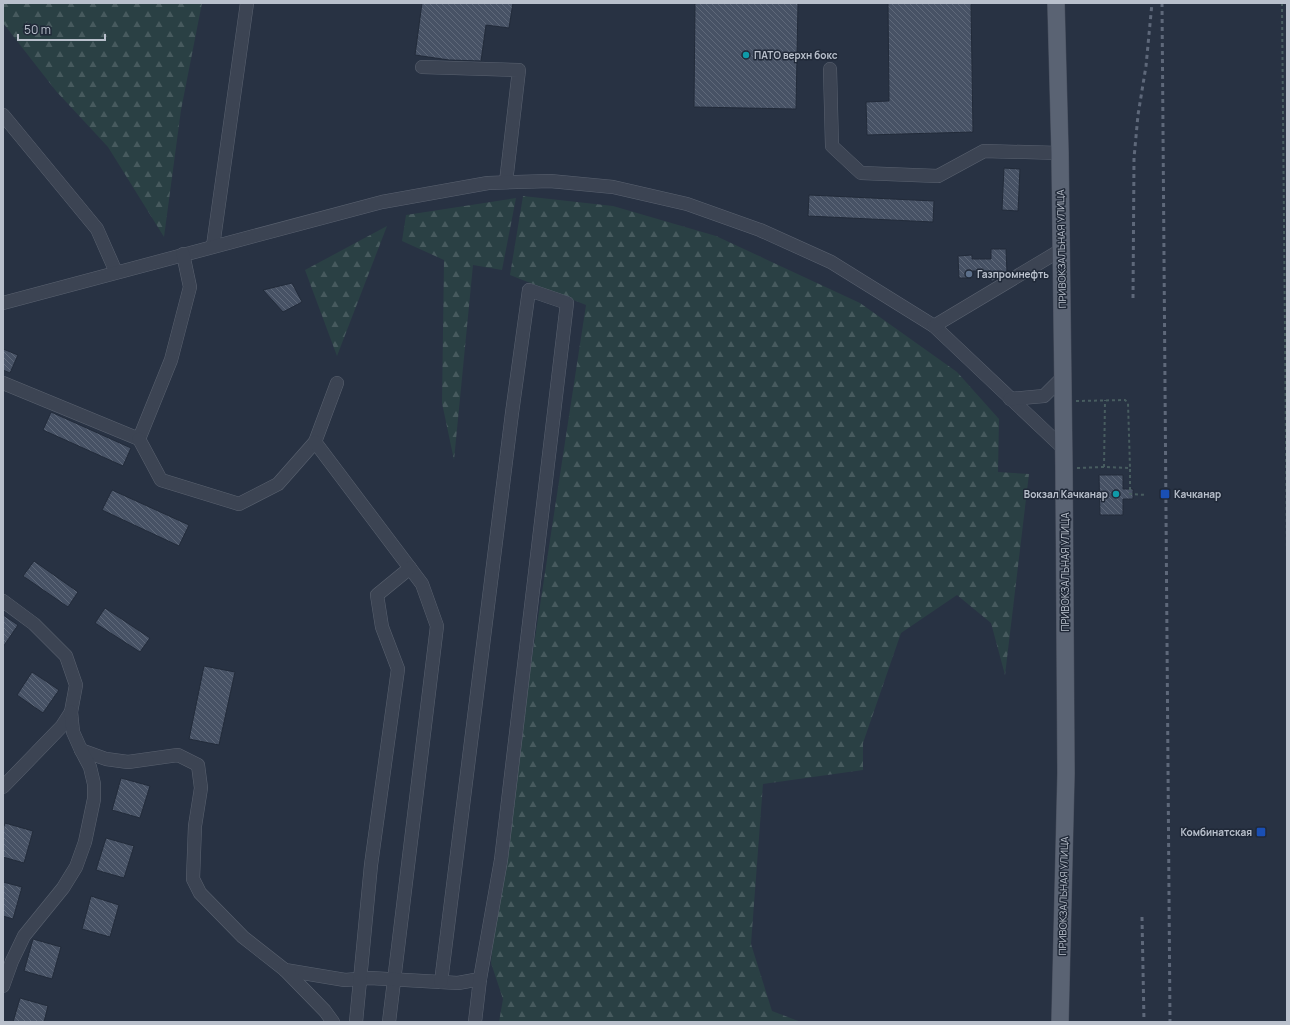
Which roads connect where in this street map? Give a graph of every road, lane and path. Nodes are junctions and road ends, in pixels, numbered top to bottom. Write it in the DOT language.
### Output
graph roads {
  1 [pos="247,3"];
  2 [pos="1056,3"];
  3 [pos="1282,3"];
  4 [pos="422,67"];
  5 [pos="830,69"];
  6 [pos="3,115"];
  7 [pos="1060,153"];
  8 [pos="506,182"];
  9 [pos="213,246"];
  10 [pos="1061,250"];
  11 [pos="183,254"];
  12 [pos="116,272"];
  13 [pos="3,303"];
  14 [pos="934,326"];
  15 [pos="1063,377"];
  16 [pos="3,383"];
  17 [pos="337,383"];
  18 [pos="1010,398"];
  19 [pos="1105,400"];
  20 [pos="1071,401"];
  21 [pos="139,439"];
  22 [pos="315,442"];
  23 [pos="1063,448"];
  24 [pos="1104,467"];
  25 [pos="1130,468"];
  26 [pos="1064,469"];
  27 [pos="1146,495"];
  28 [pos="1287,555"];
  29 [pos="410,568"];
  30 [pos="3,601"];
  31 [pos="71,712"];
  32 [pos="81,750"];
  33 [pos="3,787"];
  34 [pos="285,970"];
  35 [pos="360,979"];
  36 [pos="394,980"];
  37 [pos="480,980"];
  38 [pos="441,982"];
  39 [pos="3,986"];
  40 [pos="333,1022"];
  41 [pos="356,1022"];
  42 [pos="389,1022"];
  43 [pos="475,1022"];
  44 [pos="1060,1022"];
  1 -- 9 [label="street"];
  2 -- 7 [label="main road, ПРИВОКЗАЛЬНАЯ УЛИЦА"];
  3 -- 28 [label="path"];
  4 -- 8 [label="street"];
  5 -- 7 [label="street"];
  6 -- 12 [label="street"];
  7 -- 10 [label="main road, ПРИВОКЗАЛЬНАЯ УЛИЦА"];
  8 -- 9 [label="street"];
  8 -- 14 [label="street"];
  9 -- 11 [label="street"];
  10 -- 14 [label="street"];
  10 -- 15 [label="main road, ПРИВОКЗАЛЬНАЯ УЛИЦА"];
  11 -- 12 [label="street"];
  11 -- 21 [label="street"];
  12 -- 13 [label="street"];
  14 -- 18 [label="street"];
  15 -- 18 [label="street"];
  15 -- 23 [label="main road, ПРИВОКЗАЛЬНАЯ УЛИЦА"];
  16 -- 21 [label="street"];
  17 -- 22 [label="street"];
  18 -- 23 [label="street"];
  19 -- 20 [label="path"];
  19 -- 24 [label="path"];
  19 -- 25 [label="path"];
  21 -- 22 [label="street"];
  22 -- 29 [label="street"];
  23 -- 26 [label="main road, ПРИВОКЗАЛЬНАЯ УЛИЦА"];
  24 -- 25 [label="path"];
  24 -- 26 [label="path"];
  25 -- 27 [label="path"];
  26 -- 44 [label="main road, ПРИВОКЗАЛЬНАЯ УЛИЦА"];
  29 -- 35 [label="street"];
  29 -- 36 [label="street"];
  30 -- 31 [label="street"];
  31 -- 32 [label="street"];
  31 -- 33 [label="street"];
  32 -- 34 [label="street"];
  32 -- 39 [label="street"];
  34 -- 35 [label="street"];
  34 -- 40 [label="street"];
  35 -- 36 [label="street"];
  35 -- 41 [label="street"];
  36 -- 38 [label="street"];
  36 -- 42 [label="street"];
  37 -- 38 [label="street"];
  37 -- 38 [label="street"];
  37 -- 43 [label="street"];
}
